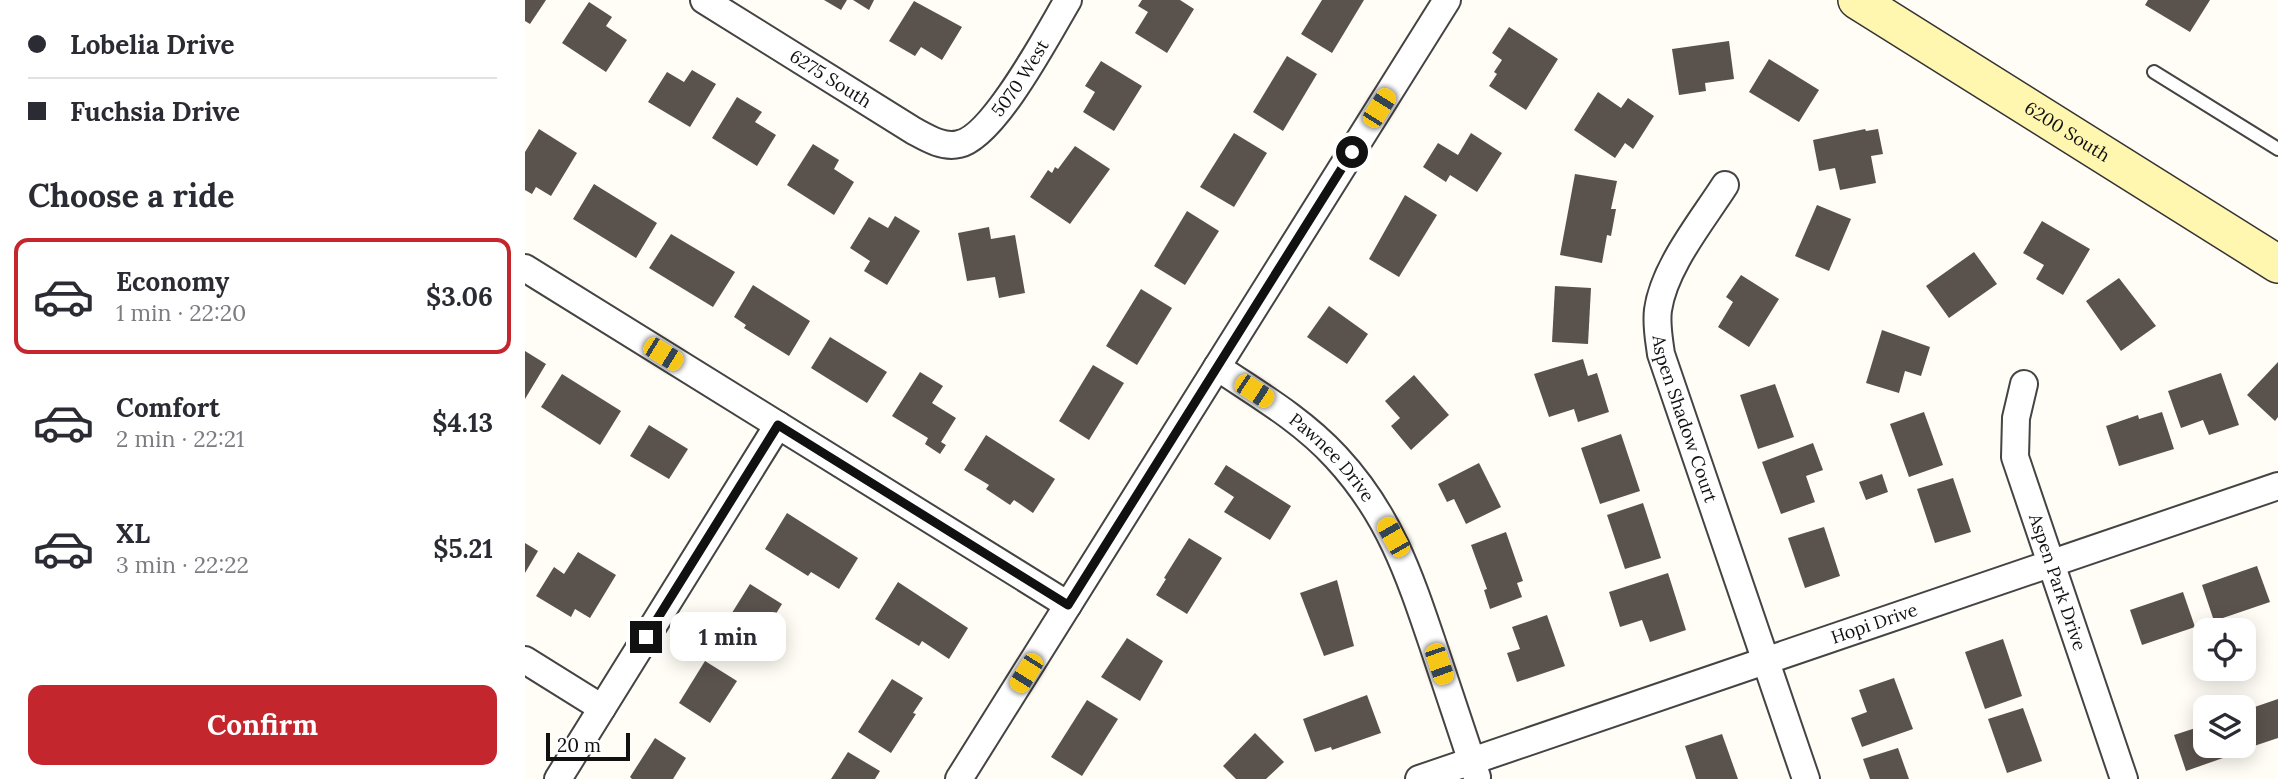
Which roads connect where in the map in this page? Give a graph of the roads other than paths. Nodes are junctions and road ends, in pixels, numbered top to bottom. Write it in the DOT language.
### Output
graph roads {
  1 [pos="704,0"];
  2 [pos="1068,0"];
  3 [pos="1447,0"];
  4 [pos="1857,0"];
  5 [pos="2154,72"];
  6 [pos="960,144"];
  7 [pos="2278,149"];
  8 [pos="1725,185"];
  9 [pos="2278,264"];
  10 [pos="525,268"];
  11 [pos="1217,368"];
  12 [pos="2024,384"];
  13 [pos="778,425"];
  14 [pos="2278,486"];
  15 [pos="2053,564"];
  16 [pos="1068,605"];
  17 [pos="525,660"];
  18 [pos="1766,662"];
  19 [pos="602,708"];
  20 [pos="1475,771"];
  21 [pos="558,779"];
  22 [pos="959,779"];
  23 [pos="1419,779"];
  24 [pos="1805,779"];
  25 [pos="2124,779"];
  1 -- 6 [label="street, 6275 South"];
  2 -- 6 [label="street, 5070 West"];
  3 -- 11 [label="street"];
  4 -- 9 [label="main road, 6200 South"];
  5 -- 7 [label="lane"];
  8 -- 18 [label="street, Aspen Shadow Court"];
  10 -- 13 [label="street"];
  11 -- 16 [label="street"];
  11 -- 20 [label="street, Pawnee Drive"];
  12 -- 15 [label="street, Aspen Park Drive"];
  13 -- 16 [label="street"];
  13 -- 19 [label="street"];
  14 -- 15 [label="street, Hopi Drive"];
  15 -- 18 [label="street, Hopi Drive"];
  15 -- 25 [label="street, Aspen Park Drive"];
  16 -- 22 [label="street"];
  17 -- 19 [label="street"];
  18 -- 20 [label="street, Hopi Drive"];
  18 -- 24 [label="street, Aspen Shadow Court"];
  19 -- 21 [label="street"];
  20 -- 23 [label="street, Hopi Drive"];
}
